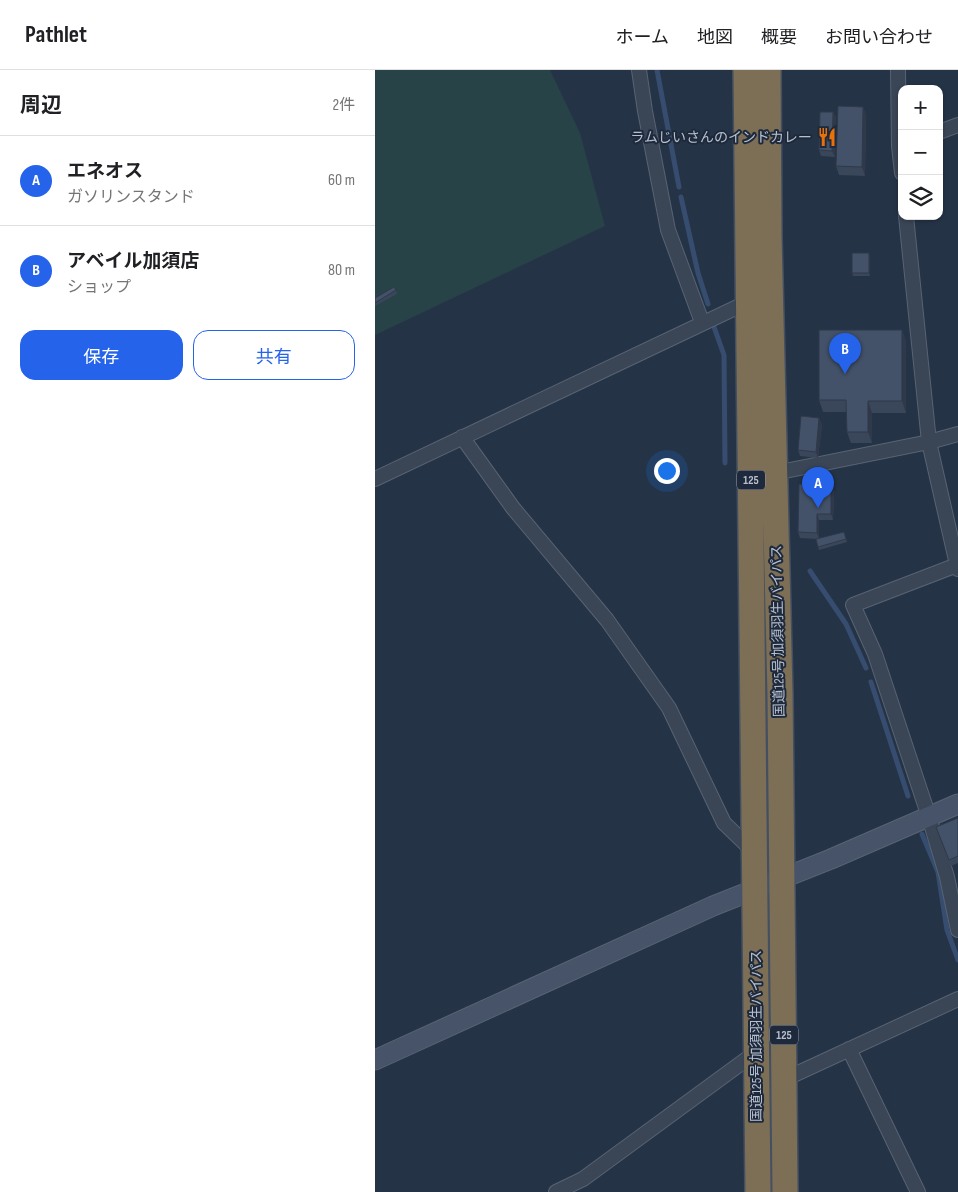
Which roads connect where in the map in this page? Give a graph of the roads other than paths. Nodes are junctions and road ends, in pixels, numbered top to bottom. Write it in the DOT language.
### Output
graph roads {
  1 [pos="639,70"];
  2 [pos="746,70"];
  3 [pos="768,70"];
  4 [pos="898,70"];
  5 [pos="958,125"];
  6 [pos="900,130"];
  7 [pos="943,131"];
  8 [pos="906,220"];
  9 [pos="749,300"];
  10 [pos="709,319"];
  11 [pos="958,434"];
  12 [pos="462,437"];
  13 [pos="929,442"];
  14 [pos="775,473"];
  15 [pos="375,479"];
  16 [pos="957,567"];
  17 [pos="958,804"];
  18 [pos="921,821"];
  19 [pos="755,854"];
  20 [pos="782,878"];
  21 [pos="755,890"];
  22 [pos="958,930"];
  23 [pos="958,999"];
  24 [pos="849,1050"];
  25 [pos="755,1053"];
  26 [pos="375,1060"];
  27 [pos="785,1079"];
  28 [pos="556,1192"];
  29 [pos="758,1192"];
  30 [pos="785,1192"];
  31 [pos="918,1192"];
  1 -- 10 [label="street"];
  2 -- 9 [label="highway, 国道125号 加須羽生バイパス / 125"];
  3 -- 14 [label="highway, 国道125号 加須羽生バイパス / 125"];
  4 -- 6 [label="street"];
  5 -- 7 [label="street"];
  8 -- 13 [label="street"];
  9 -- 10 [label="street"];
  9 -- 19 [label="highway, 国道125号 加須羽生バイパス / 125"];
  10 -- 12 [label="street"];
  11 -- 13 [label="street"];
  12 -- 15 [label="street"];
  12 -- 19 [label="street"];
  13 -- 14 [label="street"];
  13 -- 16 [label="street"];
  14 -- 20 [label="highway, 国道125号 加須羽生バイパス / 125"];
  16 -- 18 [label="street"];
  17 -- 18 [label="street"];
  18 -- 20 [label="street"];
  18 -- 22 [label="street"];
  19 -- 21 [label="highway, 国道125号 加須羽生バイパス / 125"];
  20 -- 21 [label="street"];
  20 -- 27 [label="highway, 国道125号 加須羽生バイパス / 125"];
  21 -- 25 [label="highway, 国道125号 加須羽生バイパス / 125"];
  21 -- 26 [label="street"];
  23 -- 24 [label="street"];
  24 -- 27 [label="street"];
  24 -- 31 [label="street"];
  25 -- 28 [label="street"];
  25 -- 29 [label="highway, 国道125号 加須羽生バイパス / 125"];
  27 -- 30 [label="highway, 国道125号 加須羽生バイパス / 125"];
}
